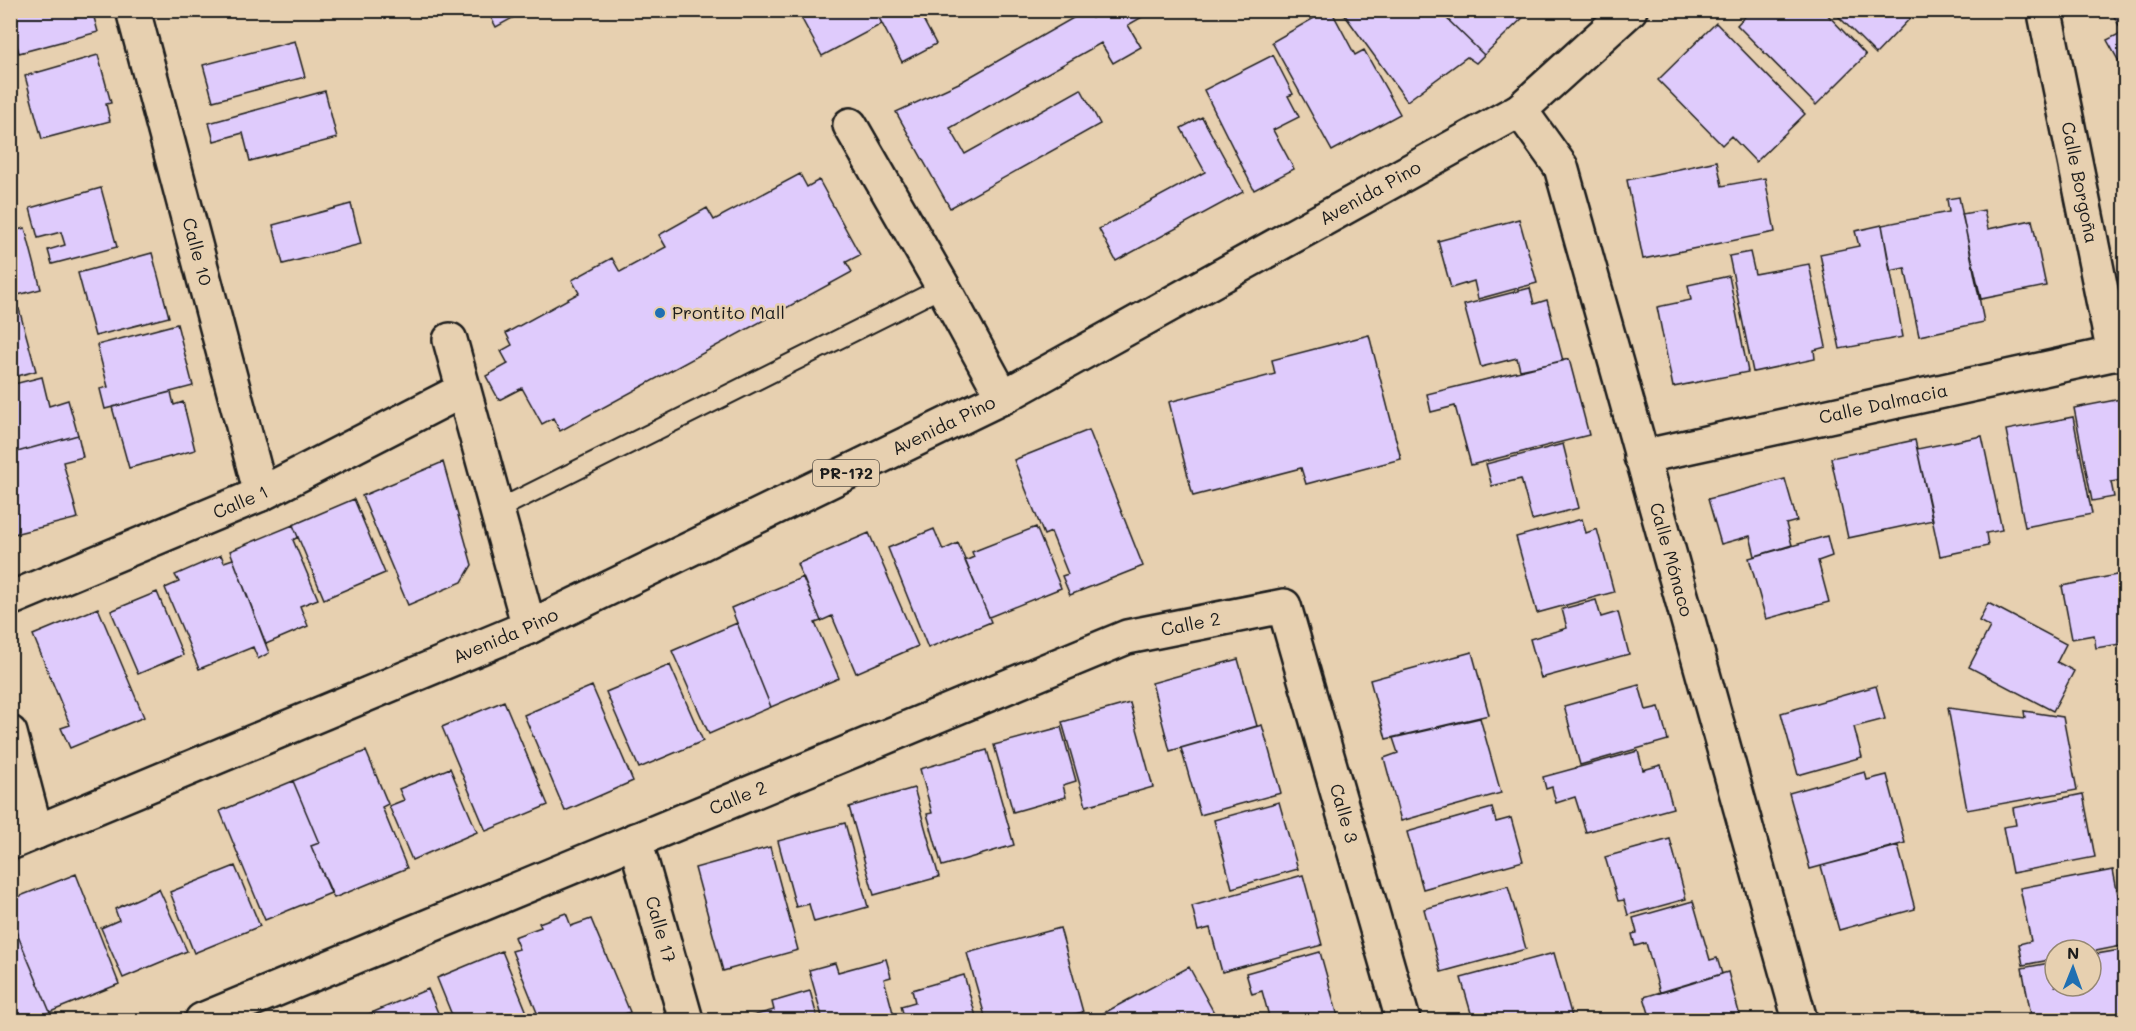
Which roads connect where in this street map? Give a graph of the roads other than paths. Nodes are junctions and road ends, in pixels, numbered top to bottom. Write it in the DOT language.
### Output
graph roads {
  1 [pos="133,10"];
  2 [pos="1630,10"];
  3 [pos="2047,10"];
  4 [pos="1520,110"];
  5 [pos="850,125"];
  6 [pos="943,287"];
  7 [pos="450,340"];
  8 [pos="2120,352"];
  9 [pos="463,390"];
  10 [pos="1003,397"];
  11 [pos="1641,457"];
  12 [pos="261,494"];
  13 [pos="497,510"];
  14 [pos="10,599"];
  15 [pos="1284,606"];
  16 [pos="529,627"];
  17 [pos="10,733"];
  18 [pos="23,837"];
  19 [pos="635,840"];
  20 [pos="201,1020"];
  21 [pos="686,1020"];
  22 [pos="1403,1020"];
  23 [pos="1800,1020"];
  1 -- 12 [label="street, Calle 10"];
  2 -- 4 [label="street, Avenida Pino / PR-172"];
  3 -- 8 [label="street, Calle Borgoña"];
  4 -- 10 [label="street, Avenida Pino / PR-172"];
  4 -- 11 [label="street, Calle Mónaco"];
  5 -- 6 [label="street"];
  6 -- 10 [label="street"];
  6 -- 13 [label="lane"];
  7 -- 9 [label="street"];
  8 -- 11 [label="street, Calle Dalmacia"];
  9 -- 12 [label="street, Calle 1"];
  9 -- 13 [label="street"];
  10 -- 16 [label="street, Avenida Pino / PR-172"];
  11 -- 23 [label="street, Calle Mónaco"];
  12 -- 14 [label="street, Calle 1"];
  13 -- 16 [label="street"];
  15 -- 19 [label="street, Calle 2"];
  15 -- 22 [label="street, Calle 3"];
  16 -- 18 [label="street, Avenida Pino / PR-172"];
  17 -- 18 [label="street"];
  19 -- 20 [label="street, Calle 2"];
  19 -- 21 [label="street, Calle 17"];
}
